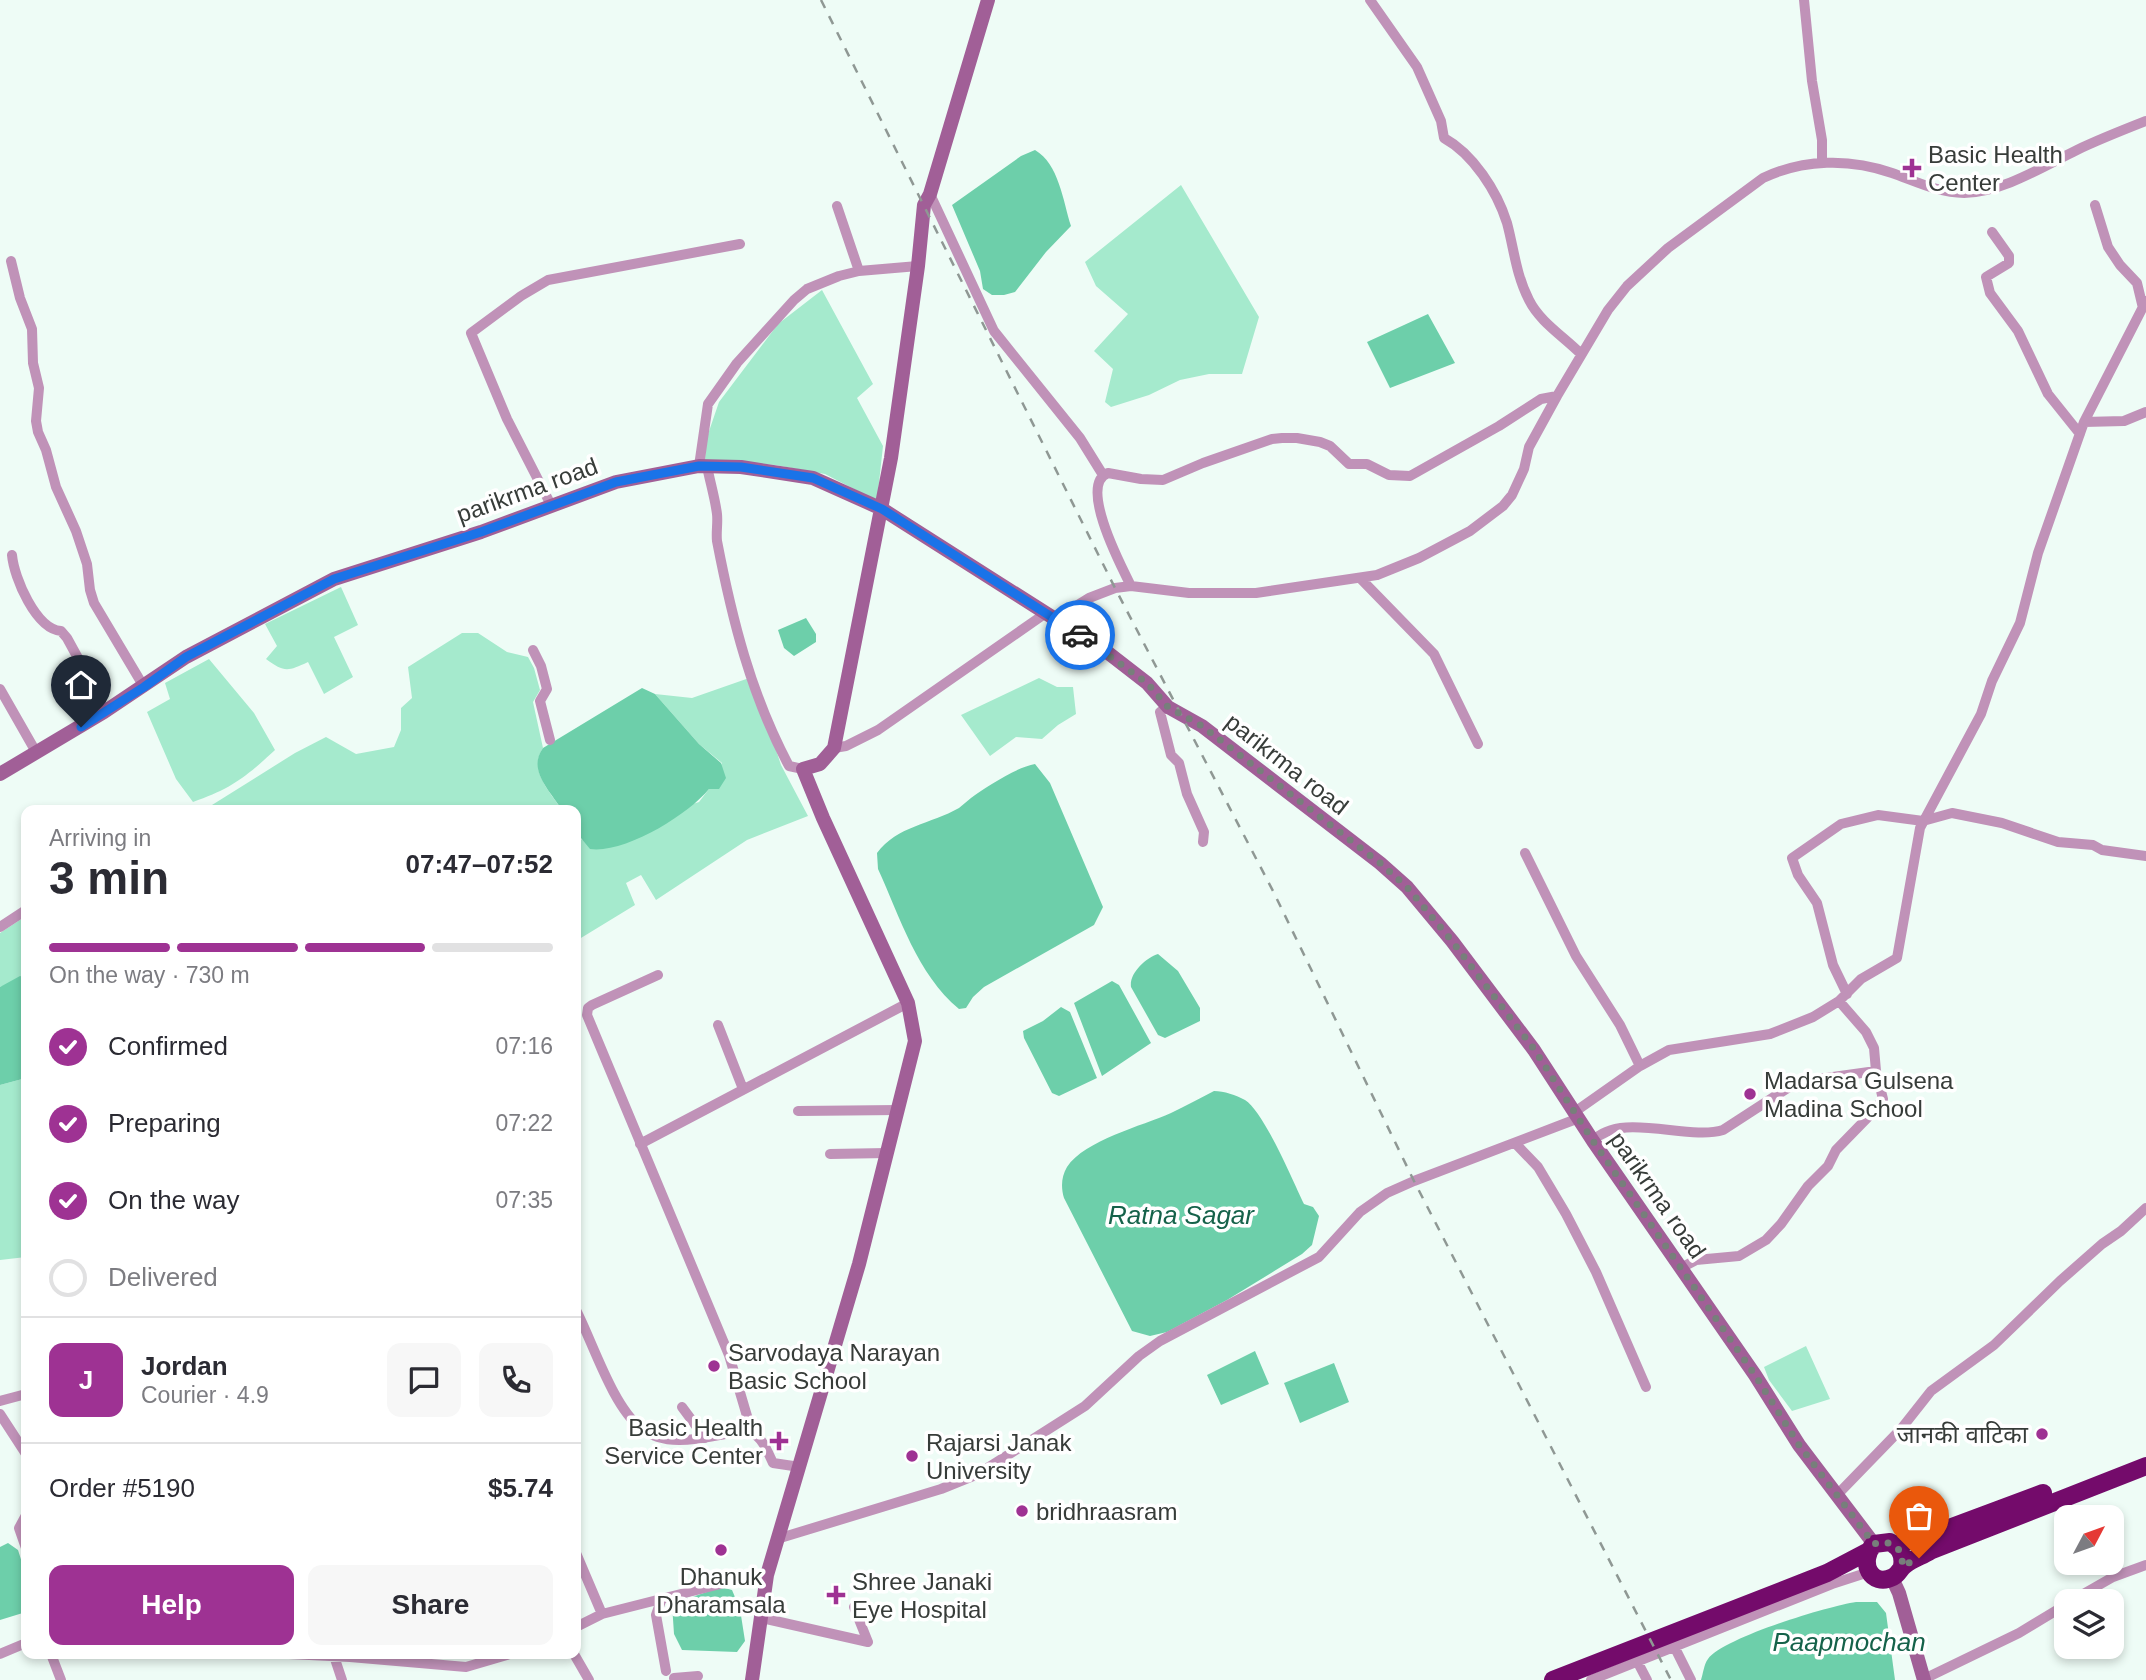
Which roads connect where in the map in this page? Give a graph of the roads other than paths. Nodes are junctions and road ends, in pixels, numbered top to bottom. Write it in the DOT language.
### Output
graph roads {
  1 [pos="988,0"];
  2 [pos="1370,0"];
  3 [pos="1804,0"];
  4 [pos="2146,121"];
  5 [pos="1822,163"];
  6 [pos="930,194"];
  7 [pos="2095,205"];
  8 [pos="837,206"];
  9 [pos="1992,232"];
  10 [pos="740,244"];
  11 [pos="11,261"];
  12 [pos="918,266"];
  13 [pos="859,271"];
  14 [pos="2144,305"];
  15 [pos="1580,354"];
  16 [pos="1557,396"];
  17 [pos="2146,412"];
  18 [pos="2084,422"];
  19 [pos="2080,434"];
  20 [pos="703,466"];
  21 [pos="1102,475"];
  22 [pos="551,505"];
  23 [pos="882,509"];
  24 [pos="12,555"];
  25 [pos="1360,578"];
  26 [pos="1131,586"];
  27 [pos="1051,616"];
  28 [pos="533,650"];
  29 [pos="144,687"];
  30 [pos="0,690"];
  31 [pos="1168,707"];
  32 [pos="104,712"];
  33 [pos="550,740"];
  34 [pos="1478,744"];
  35 [pos="834,748"];
  36 [pos="36,752"];
  37 [pos="803,769"];
  38 [pos="0,774"];
  39 [pos="1923,821"];
  40 [pos="1203,842"];
  41 [pos="1525,853"];
  42 [pos="2146,856"];
  43 [pos="21,913"];
  44 [pos="0,927"];
  45 [pos="658,975"];
  46 [pos="1843,998"];
  47 [pos="908,1003"];
  48 [pos="718,1026"];
  49 [pos="1640,1066"];
  50 [pos="1876,1071"];
  51 [pos="743,1089"];
  52 [pos="898,1110"];
  53 [pos="798,1111"];
  54 [pos="1577,1115"];
  55 [pos="1593,1141"];
  56 [pos="1515,1143"];
  57 [pos="640,1144"];
  58 [pos="887,1153"];
  59 [pos="830,1154"];
  60 [pos="2146,1208"];
  61 [pos="1681,1268"];
  62 [pos="581,1321"];
  63 [pos="1646,1387"];
  64 [pos="21,1395"];
  65 [pos="0,1401"];
  66 [pos="682,1407"];
  67 [pos="0,1414"];
  68 [pos="752,1433"];
  69 [pos="705,1438"];
  70 [pos="21,1446"];
  71 [pos="2146,1453"];
  72 [pos="800,1466"];
  73 [pos="2146,1466"];
  74 [pos="1838,1494"];
  75 [pos="777,1539"];
  76 [pos="1894,1545"];
  77 [pos="1870,1548"];
  78 [pos="581,1565"];
  79 [pos="2146,1565"];
  80 [pos="1869,1572"];
  81 [pos="1897,1572"];
  82 [pos="767,1575"];
  83 [pos="2092,1589"];
  84 [pos="662,1598"];
  85 [pos="854,1607"];
  86 [pos="2054,1611"];
  87 [pos="602,1614"];
  88 [pos="762,1618"];
  89 [pos="581,1624"];
  90 [pos="21,1645"];
  91 [pos="1675,1648"];
  92 [pos="0,1654"];
  93 [pos="1634,1656"];
  94 [pos="53,1659"];
  95 [pos="335,1659"];
  96 [pos="370,1659"];
  97 [pos="493,1659"];
  98 [pos="577,1659"];
  99 [pos="670,1675"];
  100 [pos="698,1676"];
  101 [pos="1924,1679"];
  102 [pos="61,1680"];
  103 [pos="342,1680"];
  104 [pos="589,1680"];
  105 [pos="752,1680"];
  106 [pos="1553,1680"];
  107 [pos="1591,1680"];
  108 [pos="1647,1680"];
  109 [pos="1691,1680"];
  1 -- 6 [label="street"];
  2 -- 15 [label="street"];
  3 -- 5 [label="street"];
  4 -- 5 [label="street"];
  5 -- 15 [label="street"];
  6 -- 12 [label="street"];
  6 -- 21 [label="street"];
  7 -- 14 [label="street"];
  8 -- 13 [label="street"];
  9 -- 19 [label="street"];
  10 -- 22 [label="street"];
  11 -- 29 [label="street"];
  12 -- 13 [label="street"];
  12 -- 23 [label="street"];
  13 -- 20 [label="street"];
  14 -- 18 [label="street"];
  15 -- 16 [label="street"];
  16 -- 21 [label="street"];
  16 -- 25 [label="street"];
  17 -- 18 [label="street"];
  18 -- 19 [label="street"];
  19 -- 39 [label="street"];
  20 -- 22 [label="street, parikrma road"];
  20 -- 23 [label="street, parikrma road"];
  20 -- 37 [label="street"];
  21 -- 26 [label="street"];
  22 -- 29 [label="street, parikrma road"];
  23 -- 27 [label="street, parikrma road"];
  23 -- 35 [label="street"];
  24 -- 32 [label="street"];
  25 -- 26 [label="street"];
  25 -- 34 [label="street"];
  26 -- 27 [label="street"];
  27 -- 31 [label="street, parikrma road"];
  27 -- 35 [label="street"];
  28 -- 33 [label="street"];
  29 -- 32 [label="street, parikrma road"];
  30 -- 36 [label="street"];
  31 -- 40 [label="street"];
  31 -- 54 [label="street, parikrma road"];
  32 -- 36 [label="street, parikrma road"];
  35 -- 37 [label="street"];
  36 -- 38 [label="street, parikrma road"];
  37 -- 47 [label="street"];
  39 -- 42 [label="street"];
  39 -- 46 [label="street"];
  39 -- 46 [label="street"];
  41 -- 49 [label="street"];
  43 -- 44 [label="street"];
  45 -- 57 [label="street"];
  46 -- 49 [label="street"];
  46 -- 50 [label="street"];
  47 -- 51 [label="street"];
  47 -- 52 [label="street"];
  48 -- 51 [label="street"];
  49 -- 54 [label="street"];
  50 -- 55 [label="street"];
  50 -- 61 [label="street"];
  51 -- 57 [label="street"];
  52 -- 53 [label="street"];
  52 -- 58 [label="street"];
  54 -- 55 [label="street, parikrma road"];
  54 -- 56 [label="street"];
  55 -- 61 [label="street, parikrma road"];
  56 -- 63 [label="street"];
  56 -- 75 [label="street"];
  57 -- 68 [label="street"];
  58 -- 59 [label="street"];
  58 -- 72 [label="street"];
  60 -- 74 [label="street"];
  61 -- 74 [label="street, parikrma road"];
  62 -- 69 [label="street"];
  64 -- 65 [label="street"];
  66 -- 69 [label="street"];
  67 -- 70 [label="street"];
  68 -- 69 [label="street"];
  68 -- 72 [label="street"];
  71 -- 76 [label="highway"];
  72 -- 75 [label="street"];
  73 -- 81 [label="highway"];
  74 -- 77 [label="street, parikrma road"];
  75 -- 82 [label="street"];
  76 -- 77 [label="highway"];
  76 -- 81 [label="highway"];
  77 -- 80 [label="highway"];
  77 -- 93 [label="highway"];
  78 -- 87 [label="street"];
  79 -- 83 [label="street"];
  80 -- 81 [label="highway"];
  80 -- 91 [label="street"];
  81 -- 101 [label="street"];
  82 -- 84 [label="street"];
  82 -- 88 [label="street"];
  84 -- 87 [label="street"];
  84 -- 99 [label="street"];
  85 -- 88 [label="street"];
  86 -- 101 [label="street"];
  87 -- 89 [label="street"];
  88 -- 105 [label="street"];
  90 -- 92 [label="street"];
  91 -- 93 [label="street"];
  91 -- 109 [label="street"];
  93 -- 106 [label="highway"];
  93 -- 107 [label="street"];
  93 -- 108 [label="street"];
  94 -- 102 [label="street"];
  95 -- 103 [label="street"];
  96 -- 97 [label="street"];
  98 -- 104 [label="street"];
  99 -- 100 [label="street"];
}
